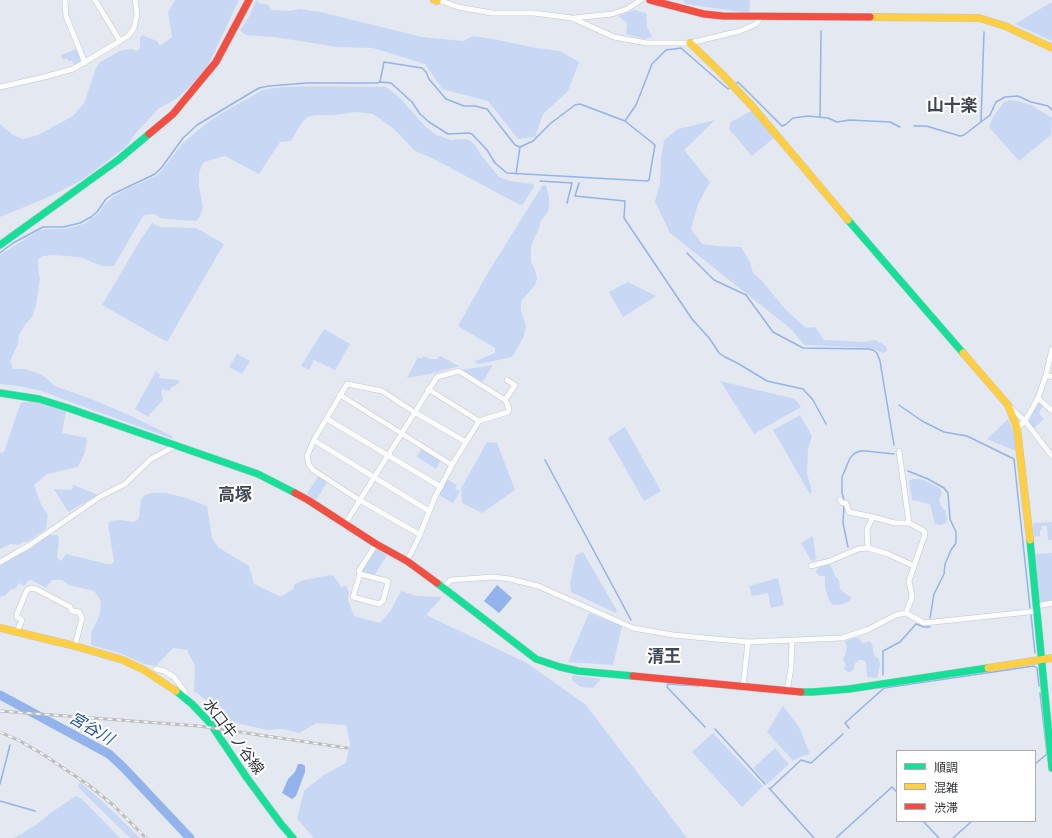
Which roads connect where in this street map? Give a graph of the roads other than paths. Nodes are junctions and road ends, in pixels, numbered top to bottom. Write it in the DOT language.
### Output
graph roads {
  1 [pos="66,0"];
  2 [pos="95,0"];
  3 [pos="135,0"];
  4 [pos="249,0"];
  5 [pos="436,0"];
  6 [pos="641,0"];
  7 [pos="655,1"];
  8 [pos="761,17"];
  9 [pos="572,18"];
  10 [pos="120,41"];
  11 [pos="690,43"];
  12 [pos="1052,48"];
  13 [pos="85,63"];
  14 [pos="0,87"];
  15 [pos="0,245"];
  16 [pos="1052,349"];
  17 [pos="1046,375"];
  18 [pos="1052,378"];
  19 [pos="507,380"];
  20 [pos="428,389"];
  21 [pos="0,393"];
  22 [pos="340,395"];
  23 [pos="1038,398"];
  24 [pos="505,400"];
  25 [pos="1008,405"];
  26 [pos="1052,411"];
  27 [pos="414,412"];
  28 [pos="327,419"];
  29 [pos="480,421"];
  30 [pos="1024,421"];
  31 [pos="1017,428"];
  32 [pos="402,434"];
  33 [pos="315,441"];
  34 [pos="466,442"];
  35 [pos="175,446"];
  36 [pos="899,452"];
  37 [pos="388,456"];
  38 [pos="1052,456"];
  39 [pos="452,465"];
  40 [pos="374,478"];
  41 [pos="441,487"];
  42 [pos="840,500"];
  43 [pos="361,501"];
  44 [pos="429,511"];
  45 [pos="873,517"];
  46 [pos="909,523"];
  47 [pos="345,524"];
  48 [pos="419,534"];
  49 [pos="376,544"];
  50 [pos="868,548"];
  51 [pos="407,561"];
  52 [pos="0,562"];
  53 [pos="811,566"];
  54 [pos="914,566"];
  55 [pos="360,574"];
  56 [pos="443,587"];
  57 [pos="1052,603"];
  58 [pos="1038,609"];
  59 [pos="906,613"];
  60 [pos="0,628"];
  61 [pos="17,632"];
  62 [pos="792,640"];
  63 [pos="748,642"];
  64 [pos="75,646"];
  65 [pos="1052,658"];
  66 [pos="1042,660"];
  67 [pos="156,669"];
  68 [pos="743,687"];
  69 [pos="787,691"];
  70 [pos="185,698"];
  71 [pos="1050,719"];
  72 [pos="1052,768"];
  73 [pos="293,838"];
  1 -- 13 [label="street"];
  2 -- 10 [label="street"];
  3 -- 10 [label="street"];
  4 -- 15 [label="street"];
  5 -- 9 [label="street"];
  6 -- 9 [label="street"];
  7 -- 8 [label="street"];
  8 -- 11 [label="street"];
  8 -- 12 [label="street"];
  9 -- 11 [label="street"];
  10 -- 13 [label="street"];
  11 -- 25 [label="street"];
  13 -- 14 [label="street"];
  16 -- 17 [label="street"];
  17 -- 18 [label="street"];
  17 -- 23 [label="street"];
  19 -- 24 [label="street"];
  20 -- 24 [label="street"];
  20 -- 27 [label="street"];
  20 -- 29 [label="street"];
  21 -- 35 [label="street"];
  22 -- 27 [label="street"];
  22 -- 28 [label="street"];
  22 -- 32 [label="street"];
  23 -- 26 [label="street"];
  23 -- 30 [label="street"];
  24 -- 29 [label="street"];
  25 -- 30 [label="street"];
  25 -- 31 [label="street"];
  27 -- 32 [label="street"];
  27 -- 34 [label="street"];
  28 -- 33 [label="street"];
  28 -- 37 [label="street"];
  29 -- 34 [label="street"];
  30 -- 31 [label="street"];
  30 -- 38 [label="street"];
  31 -- 58 [label="street"];
  32 -- 37 [label="street"];
  32 -- 39 [label="street"];
  33 -- 40 [label="street"];
  33 -- 43 [label="street"];
  34 -- 39 [label="street"];
  35 -- 47 [label="street"];
  35 -- 52 [label="street"];
  36 -- 46 [label="street"];
  37 -- 40 [label="street"];
  37 -- 41 [label="street"];
  39 -- 41 [label="street"];
  40 -- 43 [label="street"];
  40 -- 44 [label="street"];
  41 -- 44 [label="street"];
  42 -- 45 [label="street"];
  43 -- 47 [label="street"];
  43 -- 48 [label="street"];
  44 -- 48 [label="street"];
  45 -- 46 [label="street"];
  45 -- 50 [label="street"];
  46 -- 54 [label="street"];
  47 -- 49 [label="street"];
  48 -- 51 [label="street"];
  49 -- 51 [label="street"];
  49 -- 55 [label="street"];
  50 -- 53 [label="street"];
  50 -- 54 [label="street"];
  51 -- 56 [label="street"];
  54 -- 59 [label="street"];
  55 -- 55 [label="street"];
  56 -- 63 [label="street"];
  56 -- 68 [label="street"];
  57 -- 58 [label="street"];
  58 -- 59 [label="street"];
  58 -- 66 [label="street"];
  59 -- 62 [label="street"];
  60 -- 61 [label="street, 水口牛ノ谷線"];
  61 -- 64 [label="street, 水口牛ノ谷線"];
  61 -- 64 [label="street"];
  62 -- 63 [label="street"];
  62 -- 69 [label="street"];
  63 -- 68 [label="street"];
  64 -- 70 [label="street, 水口牛ノ谷線"];
  65 -- 66 [label="street"];
  66 -- 69 [label="street"];
  66 -- 71 [label="street"];
  67 -- 70 [label="street"];
  68 -- 69 [label="street"];
  70 -- 73 [label="street, 水口牛ノ谷線"];
  71 -- 72 [label="street"];
}
